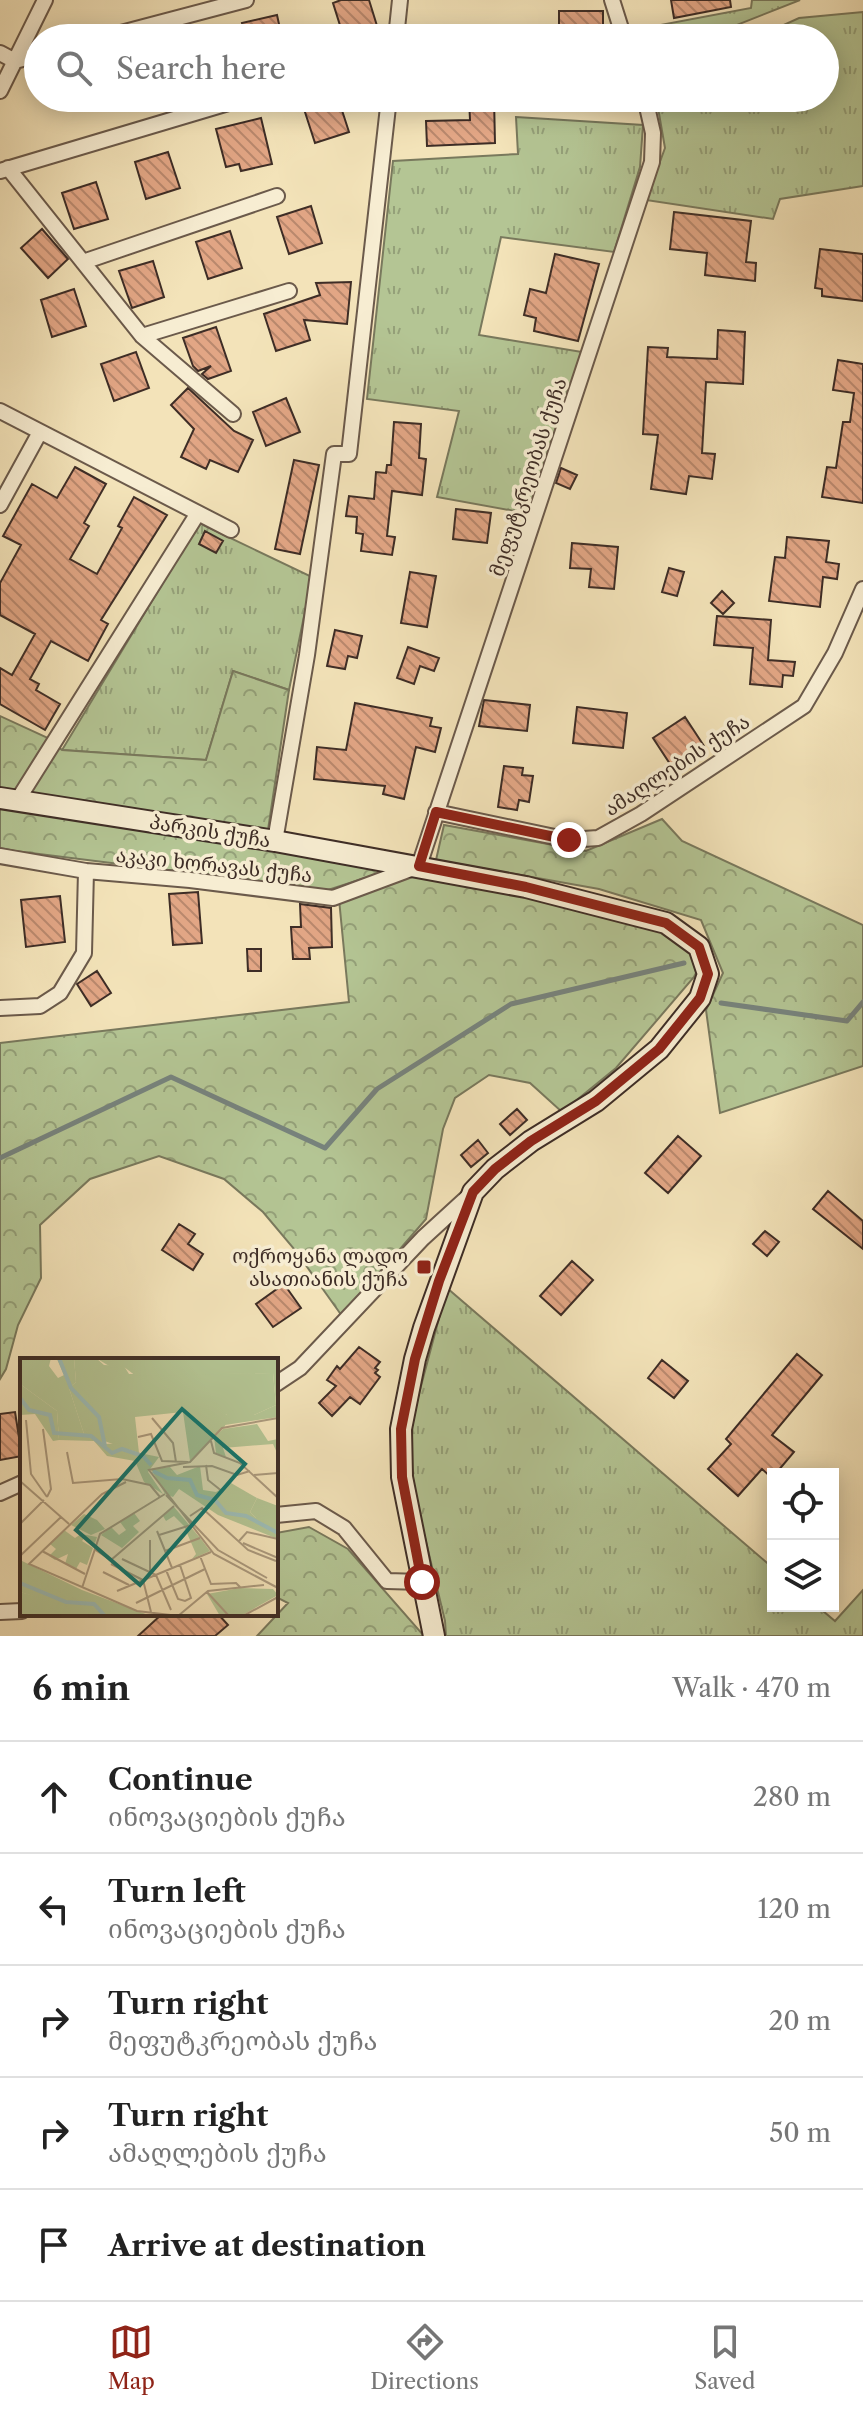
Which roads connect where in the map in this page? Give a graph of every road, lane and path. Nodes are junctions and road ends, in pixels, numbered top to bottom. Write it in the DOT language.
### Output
graph roads {
  1 [pos="45,0"];
  2 [pos="246,0"];
  3 [pos="400,0"];
  4 [pos="612,0"];
  5 [pos="33,24"];
  6 [pos="155,24"];
  7 [pos="397,24"];
  8 [pos="620,24"];
  9 [pos="24,43"];
  10 [pos="0,53"];
  11 [pos="24,59"];
  12 [pos="15,61"];
  13 [pos="0,91"];
  14 [pos="198,112"];
  15 [pos="387,112"];
  16 [pos="648,112"];
  17 [pos="4,170"];
  18 [pos="277,196"];
  19 [pos="83,262"];
  20 [pos="289,291"];
  21 [pos="142,336"];
  22 [pos="0,411"];
  23 [pos="233,414"];
  24 [pos="40,432"];
  25 [pos="0,505"];
  26 [pos="198,513"];
  27 [pos="231,530"];
  28 [pos="863,589"];
  29 [pos="8,799"];
  30 [pos="436,812"];
  31 [pos="275,841"];
  32 [pos="0,856"];
  33 [pos="419,866"];
  34 [pos="86,871"];
  35 [pos="0,1008"];
  36 [pos="473,1192"];
  37 [pos="278,1383"];
  38 [pos="20,1484"];
  39 [pos="0,1493"];
  40 [pos="278,1515"];
  41 [pos="422,1582"];
  42 [pos="20,1611"];
  43 [pos="0,1612"];
  44 [pos="434,1636"];
  1 -- 5 [label="street"];
  2 -- 6 [label="street"];
  3 -- 7 [label="street"];
  4 -- 8 [label="street"];
  9 -- 12 [label="street"];
  10 -- 12 [label="street"];
  11 -- 12 [label="street"];
  12 -- 13 [label="street"];
  14 -- 17 [label="street"];
  15 -- 31 [label="street"];
  16 -- 30 [label="street, მეფუტკრეობას ქუჩა"];
  17 -- 19 [label="street"];
  18 -- 19 [label="street"];
  19 -- 21 [label="street"];
  20 -- 21 [label="street"];
  21 -- 23 [label="street"];
  22 -- 24 [label="street"];
  24 -- 25 [label="street"];
  24 -- 26 [label="street"];
  26 -- 27 [label="street"];
  26 -- 29 [label="street"];
  28 -- 30 [label="street, ამაღლების ქუჩა"];
  29 -- 31 [label="street, პარკის ქუჩა"];
  30 -- 33 [label="street, მეფუტკრეობას ქუჩა"];
  31 -- 33 [label="street, პარკის ქუჩა"];
  32 -- 34 [label="street, აკაკი ხორავას ქუჩა"];
  33 -- 34 [label="street, აკაკი ხორავას ქუჩა"];
  33 -- 36 [label="street, პარკის ქუჩა"];
  34 -- 35 [label="street"];
  36 -- 37 [label="street"];
  36 -- 41 [label="street"];
  38 -- 39 [label="street"];
  40 -- 41 [label="street"];
  41 -- 44 [label="street"];
  42 -- 43 [label="street"];
}
